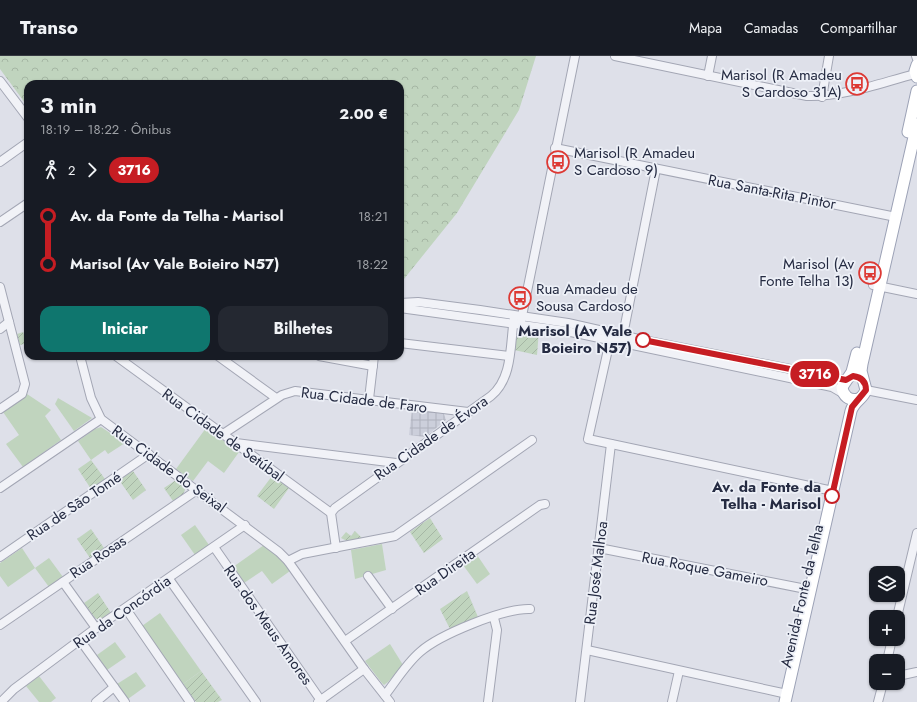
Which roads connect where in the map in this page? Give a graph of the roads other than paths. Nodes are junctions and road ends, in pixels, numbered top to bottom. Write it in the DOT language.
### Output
graph roads {
  1 [pos="575,56"];
  2 [pos="615,56"];
  3 [pos="712,56"];
  4 [pos="829,56"];
  5 [pos="916,56"];
  6 [pos="917,59"];
  7 [pos="916,72"];
  8 [pos="708,76"];
  9 [pos="0,81"];
  10 [pos="917,91"];
  11 [pos="822,97"];
  12 [pos="24,113"];
  13 [pos="917,124"];
  14 [pos="24,145"];
  15 [pos="555,148"];
  16 [pos="0,162"];
  17 [pos="656,169"];
  18 [pos="24,206"];
  19 [pos="892,217"];
  20 [pos="0,222"];
  21 [pos="876,285"];
  22 [pos="0,287"];
  23 [pos="917,294"];
  24 [pos="404,303"];
  25 [pos="404,308"];
  26 [pos="518,319"];
  27 [pos="9,322"];
  28 [pos="0,329"];
  29 [pos="611,337"];
  30 [pos="622,339"];
  31 [pos="404,343"];
  32 [pos="509,356"];
  33 [pos="81,360"];
  34 [pos="121,360"];
  35 [pos="224,360"];
  36 [pos="340,360"];
  37 [pos="374,360"];
  38 [pos="373,366"];
  39 [pos="847,379"];
  40 [pos="865,386"];
  41 [pos="845,395"];
  42 [pos="276,398"];
  43 [pos="369,399"];
  44 [pos="858,399"];
  45 [pos="917,400"];
  46 [pos="0,409"];
  47 [pos="468,412"];
  48 [pos="101,419"];
  49 [pos="222,434"];
  50 [pos="532,440"];
  51 [pos="235,443"];
  52 [pos="611,444"];
  53 [pos="149,454"];
  54 [pos="396,463"];
  55 [pos="0,488"];
  56 [pos="197,490"];
  57 [pos="830,490"];
  58 [pos="545,504"];
  59 [pos="331,513"];
  60 [pos="246,525"];
  61 [pos="917,533"];
  62 [pos="214,547"];
  63 [pos="336,548"];
  64 [pos="599,548"];
  65 [pos="0,557"];
  66 [pos="288,561"];
  67 [pos="913,566"];
  68 [pos="368,576"];
  69 [pos="169,579"];
  70 [pos="63,582"];
  71 [pos="807,590"];
  72 [pos="126,609"];
  73 [pos="392,609"];
  74 [pos="530,609"];
  75 [pos="900,610"];
  76 [pos="494,618"];
  77 [pos="0,625"];
  78 [pos="96,628"];
  79 [pos="80,640"];
  80 [pos="346,641"];
  81 [pos="587,650"];
  82 [pos="364,669"];
  83 [pos="679,671"];
  84 [pos="917,672"];
  85 [pos="905,675"];
  86 [pos="114,687"];
  87 [pos="881,690"];
  88 [pos="385,695"];
  89 [pos="783,698"];
  90 [pos="320,701"];
  91 [pos="1,702"];
  92 [pos="96,702"];
  93 [pos="125,702"];
  94 [pos="190,702"];
  95 [pos="256,702"];
  96 [pos="390,702"];
  97 [pos="488,702"];
  98 [pos="580,702"];
  99 [pos="672,702"];
  100 [pos="878,702"];
  1 -- 15 [label="street, Rua Cidade de Évora"];
  2 -- 8 [label="street"];
  3 -- 8 [label="street"];
  4 -- 11 [label="street"];
  5 -- 6 [label="street"];
  7 -- 11 [label="street"];
  8 -- 11 [label="street"];
  9 -- 12 [label="street"];
  10 -- 19 [label="main road, Avenida Fonte da Telha"];
  13 -- 19 [label="main road, Avenida Fonte da Telha"];
  14 -- 16 [label="street"];
  15 -- 17 [label="street, Rua Santa-Rita Pintor"];
  15 -- 26 [label="street, Rua Cidade de Évora"];
  17 -- 19 [label="street, Rua Santa-Rita Pintor"];
  17 -- 30 [label="street"];
  18 -- 20 [label="street"];
  19 -- 21 [label="main road, Avenida Fonte da Telha"];
  21 -- 23 [label="street"];
  21 -- 39 [label="main road, Avenida Fonte da Telha"];
  21 -- 40 [label="main road, Avenida Fonte da Telha"];
  22 -- 27 [label="street"];
  24 -- 26 [label="street"];
  25 -- 26 [label="street"];
  26 -- 29 [label="street"];
  26 -- 32 [label="street, Rua Cidade de Évora"];
  27 -- 28 [label="street"];
  27 -- 46 [label="street"];
  29 -- 30 [label="street"];
  29 -- 52 [label="street"];
  30 -- 39 [label="street"];
  30 -- 41 [label="street"];
  31 -- 32 [label="street"];
  32 -- 47 [label="street, Rua Cidade de Évora"];
  33 -- 48 [label="street, Rua Cidade do Seixal"];
  34 -- 49 [label="street, Rua Cidade de Setúbal"];
  35 -- 42 [label="street"];
  36 -- 38 [label="street"];
  37 -- 38 [label="street"];
  38 -- 43 [label="street"];
  39 -- 40 [label="main road"];
  39 -- 41 [label="main road, Avenida Fonte da Telha"];
  40 -- 44 [label="main road, Avenida Fonte da Telha"];
  40 -- 45 [label="street"];
  41 -- 44 [label="main road"];
  41 -- 57 [label="main road, Avenida Fonte da Telha"];
  42 -- 43 [label="street, Rua Cidade de Faro"];
  42 -- 49 [label="street, Rua Cidade de Faro"];
  43 -- 47 [label="street, Rua Cidade de Faro"];
  44 -- 57 [label="main road, Avenida Fonte da Telha"];
  47 -- 54 [label="street, Rua Cidade de Évora"];
  48 -- 53 [label="street, Rua Cidade do Seixal"];
  48 -- 55 [label="street"];
  49 -- 51 [label="street, Rua Cidade de Setúbal"];
  50 -- 63 [label="street"];
  51 -- 54 [label="street"];
  51 -- 59 [label="street, Rua Cidade de Setúbal"];
  52 -- 57 [label="street"];
  52 -- 64 [label="street, Rua José Malhoa"];
  53 -- 56 [label="street, Rua Cidade do Seixal"];
  53 -- 65 [label="street, Rua de São Tomé"];
  54 -- 59 [label="street, Rua Cidade de Évora"];
  56 -- 60 [label="street, Rua Cidade do Seixal"];
  56 -- 70 [label="street, Rua Rosas"];
  57 -- 71 [label="main road, Avenida Fonte da Telha"];
  58 -- 73 [label="street, Rua Direita"];
  59 -- 63 [label="street"];
  60 -- 62 [label="street, Rua da Concórdia"];
  60 -- 66 [label="street, Rua Cidade do Seixal"];
  61 -- 67 [label="street"];
  62 -- 69 [label="street, Rua da Concórdia"];
  62 -- 90 [label="street, Rua dos Meus Amores"];
  63 -- 66 [label="street"];
  64 -- 71 [label="street, Rua Roque Gameiro"];
  64 -- 81 [label="street, Rua José Malhoa"];
  66 -- 80 [label="street, Rua Cidade do Seixal"];
  67 -- 75 [label="street"];
  68 -- 73 [label="street"];
  69 -- 72 [label="street, Rua da Concórdia"];
  69 -- 95 [label="street"];
  70 -- 77 [label="street, Rua Rosas"];
  70 -- 78 [label="street"];
  71 -- 89 [label="main road, Avenida Fonte da Telha"];
  72 -- 78 [label="street, Rua da Concórdia"];
  72 -- 94 [label="street"];
  73 -- 80 [label="street, Rua Direita"];
  74 -- 76 [label="street"];
  76 -- 88 [label="street"];
  76 -- 97 [label="street"];
  78 -- 79 [label="street, Rua da Concórdia"];
  79 -- 86 [label="street"];
  79 -- 91 [label="street, Rua da Concórdia"];
  80 -- 82 [label="street, Rua Cidade do Seixal"];
  81 -- 83 [label="street"];
  81 -- 98 [label="street, Rua José Malhoa"];
  82 -- 88 [label="street, Rua Cidade do Seixal"];
  82 -- 90 [label="street"];
  83 -- 89 [label="street"];
  83 -- 99 [label="street"];
  84 -- 85 [label="street"];
  86 -- 92 [label="street"];
  86 -- 93 [label="street"];
  87 -- 100 [label="street"];
  88 -- 96 [label="street, Rua Cidade do Seixal"];
}
